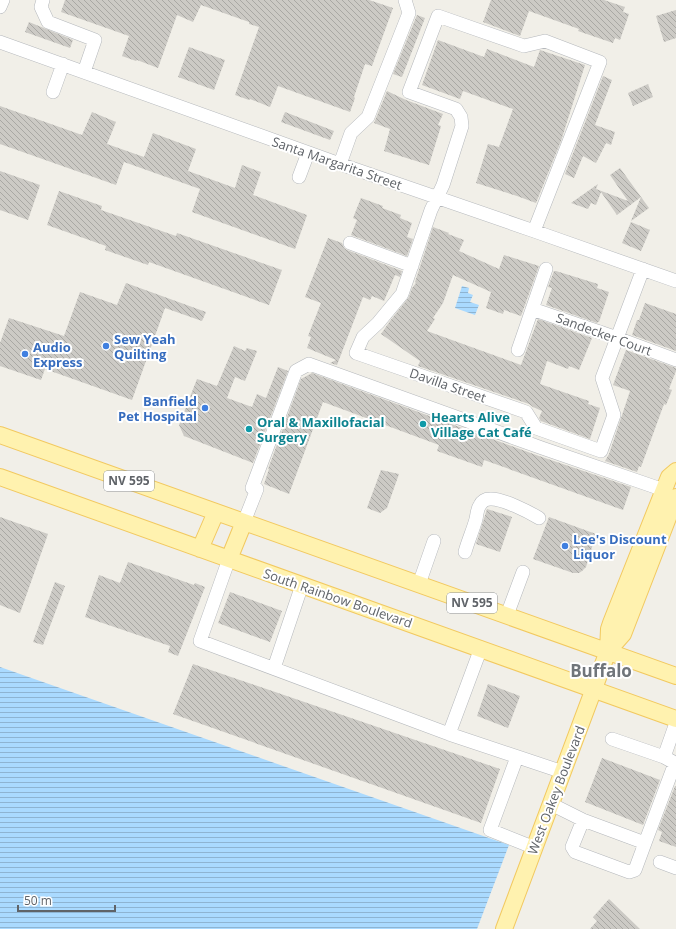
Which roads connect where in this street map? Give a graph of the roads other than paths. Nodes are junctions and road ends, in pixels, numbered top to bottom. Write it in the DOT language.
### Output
graph roads {
  1 [pos="3,0"];
  2 [pos="43,0"];
  3 [pos="404,0"];
  4 [pos="0,7"];
  5 [pos="0,42"];
  6 [pos="63,64"];
  7 [pos="84,72"];
  8 [pos="53,92"];
  9 [pos="308,152"];
  10 [pos="340,164"];
  11 [pos="299,177"];
  12 [pos="436,197"];
  13 [pos="534,231"];
  14 [pos="350,244"];
  15 [pos="412,266"];
  16 [pos="546,269"];
  17 [pos="643,269"];
  18 [pos="676,281"];
  19 [pos="532,309"];
  20 [pos="617,338"];
  21 [pos="518,350"];
  22 [pos="676,360"];
  23 [pos="0,435"];
  24 [pos="676,471"];
  25 [pos="0,477"];
  26 [pos="670,494"];
  27 [pos="216,512"];
  28 [pos="539,518"];
  29 [pos="244,522"];
  30 [pos="434,541"];
  31 [pos="200,549"];
  32 [pos="465,552"];
  33 [pos="229,559"];
  34 [pos="523,572"];
  35 [pos="419,584"];
  36 [pos="302,585"];
  37 [pos="506,615"];
  38 [pos="481,648"];
  39 [pos="608,652"];
  40 [pos="274,668"];
  41 [pos="676,676"];
  42 [pos="594,689"];
  43 [pos="676,719"];
  44 [pos="676,724"];
  45 [pos="449,734"];
  46 [pos="612,739"];
  47 [pos="517,757"];
  48 [pos="664,757"];
  49 [pos="563,772"];
  50 [pos="551,804"];
  51 [pos="583,820"];
  52 [pos="645,843"];
  53 [pos="535,848"];
  54 [pos="660,862"];
  55 [pos="676,868"];
  56 [pos="504,929"];
  1 -- 4 [label="street"];
  2 -- 7 [label="street"];
  3 -- 10 [label="street"];
  5 -- 6 [label="street, Santa Margarita Street"];
  6 -- 7 [label="street, Santa Margarita Street"];
  6 -- 8 [label="street"];
  7 -- 9 [label="street, Santa Margarita Street"];
  9 -- 10 [label="street, Santa Margarita Street"];
  9 -- 11 [label="street"];
  10 -- 12 [label="street, Santa Margarita Street"];
  12 -- 13 [label="street, Santa Margarita Street"];
  12 -- 13 [label="street"];
  12 -- 15 [label="street"];
  13 -- 17 [label="street, Santa Margarita Street"];
  14 -- 15 [label="street"];
  15 -- 20 [label="street, Davilla Street"];
  16 -- 19 [label="street"];
  17 -- 18 [label="street, Santa Margarita Street"];
  17 -- 20 [label="street"];
  19 -- 20 [label="street, Sandecker Court"];
  19 -- 21 [label="street"];
  20 -- 22 [label="street, Sandecker Court"];
  23 -- 27 [label="main road, NV 595"];
  24 -- 26 [label="main road, West Oakey Boulevard"];
  25 -- 31 [label="main road, South Rainbow Boulevard"];
  26 -- 29 [label="street"];
  26 -- 39 [label="main road, West Oakey Boulevard"];
  27 -- 29 [label="main road, NV 595"];
  27 -- 31 [label="main road"];
  28 -- 32 [label="street"];
  29 -- 33 [label="main road"];
  29 -- 35 [label="main road, NV 595"];
  30 -- 35 [label="street"];
  31 -- 33 [label="main road, South Rainbow Boulevard"];
  33 -- 36 [label="main road, South Rainbow Boulevard"];
  33 -- 40 [label="street"];
  34 -- 37 [label="street"];
  35 -- 37 [label="main road, NV 595"];
  36 -- 38 [label="main road, South Rainbow Boulevard"];
  36 -- 40 [label="street"];
  37 -- 39 [label="main road, NV 595"];
  38 -- 42 [label="main road, South Rainbow Boulevard"];
  38 -- 45 [label="street"];
  39 -- 41 [label="main road, NV 595"];
  39 -- 42 [label="main road, West Oakey Boulevard"];
  40 -- 45 [label="street"];
  42 -- 43 [label="main road, South Rainbow Boulevard"];
  42 -- 49 [label="main road, West Oakey Boulevard"];
  44 -- 48 [label="street"];
  45 -- 47 [label="street"];
  46 -- 48 [label="street"];
  47 -- 49 [label="street"];
  47 -- 53 [label="street"];
  48 -- 52 [label="street"];
  49 -- 50 [label="main road, West Oakey Boulevard"];
  50 -- 51 [label="street"];
  50 -- 53 [label="main road, West Oakey Boulevard"];
  51 -- 52 [label="street"];
  51 -- 52 [label="street"];
  53 -- 56 [label="main road, West Oakey Boulevard"];
  54 -- 55 [label="street"];
}
